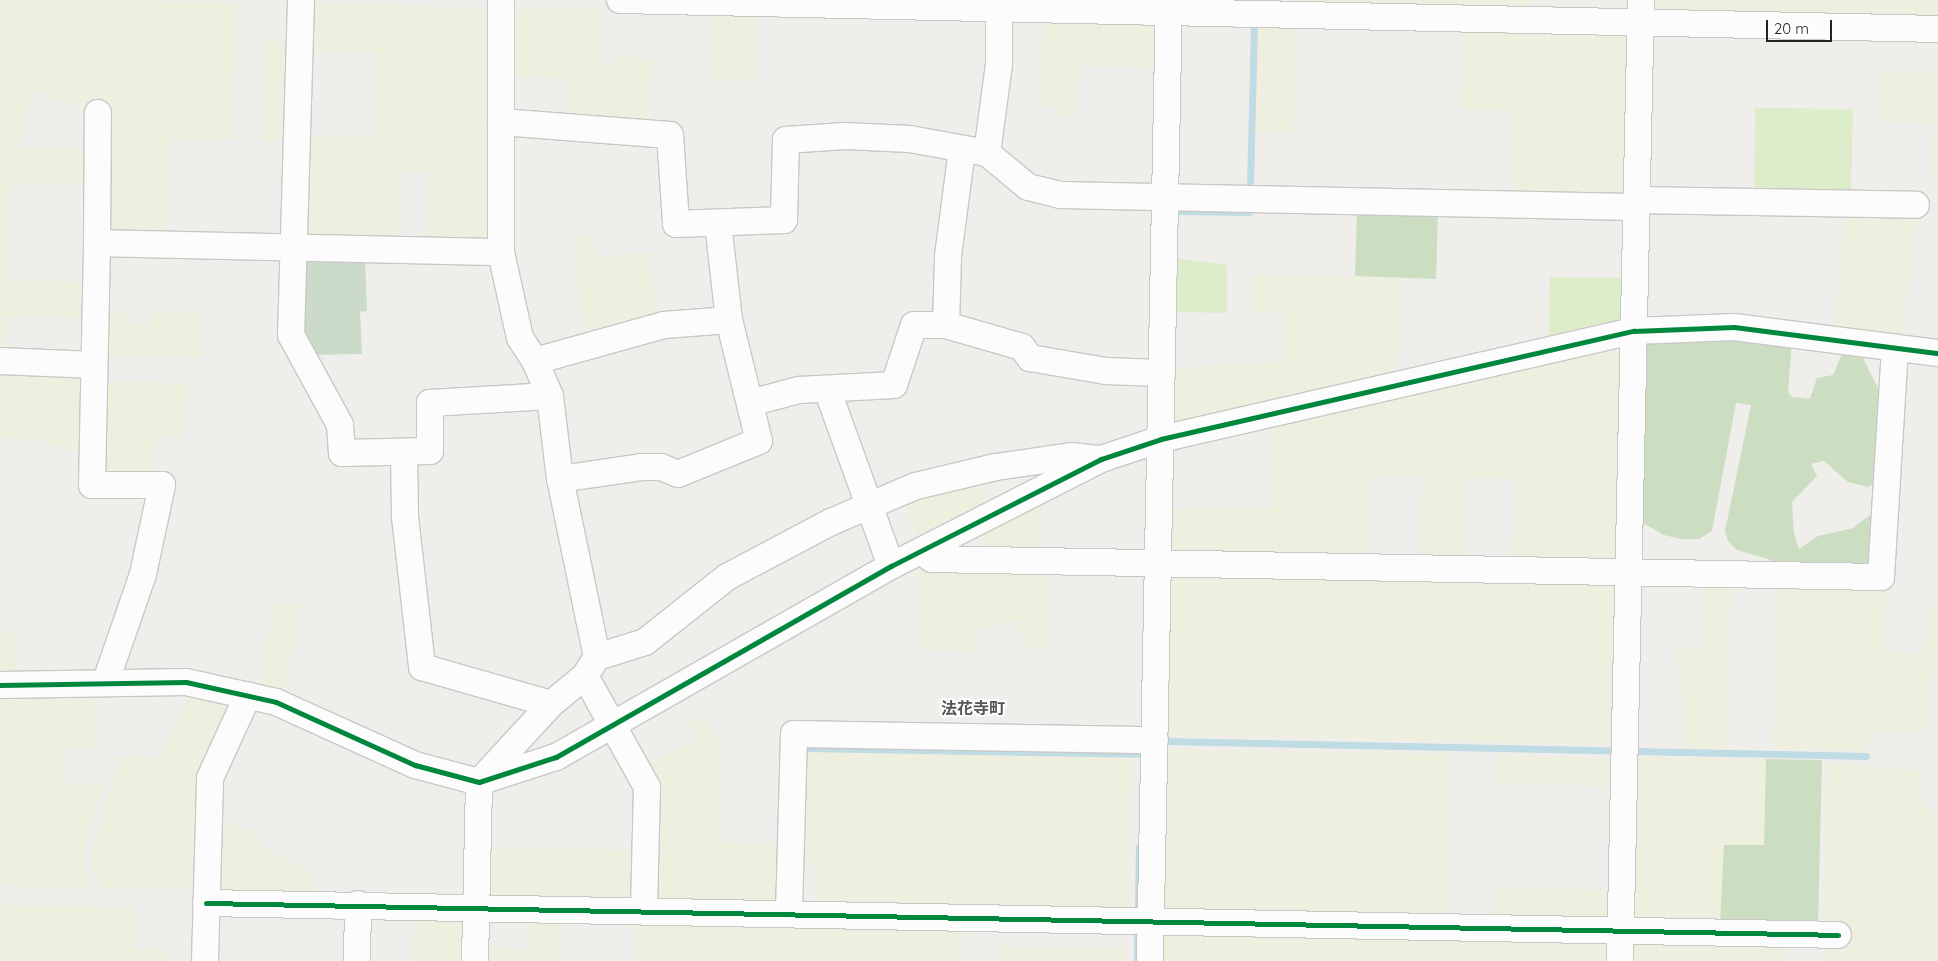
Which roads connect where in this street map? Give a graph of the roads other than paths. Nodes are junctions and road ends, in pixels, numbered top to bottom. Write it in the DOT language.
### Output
graph roads {
  1 [pos="301,0"];
  2 [pos="501,0"];
  3 [pos="620,0"];
  4 [pos="792,2"];
  5 [pos="1169,6"];
  6 [pos="999,8"];
  7 [pos="1641,11"];
  8 [pos="1938,29"];
  9 [pos="98,113"];
  10 [pos="501,122"];
  11 [pos="962,149"];
  12 [pos="987,153"];
  13 [pos="1165,198"];
  14 [pos="1637,204"];
  15 [pos="1916,205"];
  16 [pos="718,223"];
  17 [pos="96,243"];
  18 [pos="294,247"];
  19 [pos="501,252"];
  20 [pos="729,320"];
  21 [pos="946,325"];
  22 [pos="1634,331"];
  23 [pos="1896,347"];
  24 [pos="1938,353"];
  25 [pos="0,361"];
  26 [pos="535,361"];
  27 [pos="94,364"];
  28 [pos="1162,373"];
  29 [pos="827,389"];
  30 [pos="550,396"];
  31 [pos="750,402"];
  32 [pos="1161,440"];
  33 [pos="404,452"];
  34 [pos="1101,459"];
  35 [pos="560,479"];
  36 [pos="867,506"];
  37 [pos="921,551"];
  38 [pos="1158,563"];
  39 [pos="891,566"];
  40 [pos="1629,571"];
  41 [pos="591,666"];
  42 [pos="106,681"];
  43 [pos="0,685"];
  44 [pos="248,695"];
  45 [pos="551,704"];
  46 [pos="613,726"];
  47 [pos="1155,740"];
  48 [pos="478,782"];
  49 [pos="206,902"];
  50 [pos="358,904"];
  51 [pos="476,906"];
  52 [pos="644,910"];
  53 [pos="789,913"];
  54 [pos="1151,920"];
  55 [pos="1621,930"];
  56 [pos="1838,935"];
  57 [pos="205,961"];
  58 [pos="357,961"];
  59 [pos="475,961"];
  60 [pos="1150,961"];
  61 [pos="1620,961"];
  1 -- 18 [label="street"];
  2 -- 10 [label="street"];
  3 -- 4 [label="street"];
  4 -- 6 [label="street"];
  5 -- 6 [label="street"];
  5 -- 7 [label="street"];
  5 -- 13 [label="street"];
  6 -- 12 [label="street"];
  7 -- 8 [label="street"];
  7 -- 14 [label="street"];
  9 -- 17 [label="street"];
  10 -- 16 [label="street"];
  10 -- 19 [label="street"];
  11 -- 12 [label="street"];
  11 -- 16 [label="street"];
  11 -- 21 [label="street"];
  12 -- 13 [label="street"];
  13 -- 14 [label="street"];
  13 -- 28 [label="street"];
  14 -- 15 [label="street"];
  14 -- 22 [label="street"];
  16 -- 20 [label="street"];
  17 -- 18 [label="street"];
  17 -- 27 [label="street"];
  18 -- 19 [label="street"];
  18 -- 33 [label="street"];
  19 -- 26 [label="street"];
  20 -- 26 [label="street"];
  20 -- 31 [label="street"];
  21 -- 28 [label="street"];
  21 -- 29 [label="street"];
  22 -- 23 [label="street"];
  22 -- 32 [label="street"];
  22 -- 40 [label="street"];
  23 -- 24 [label="street"];
  23 -- 40 [label="street"];
  25 -- 27 [label="street"];
  26 -- 30 [label="street"];
  27 -- 42 [label="street"];
  28 -- 32 [label="street"];
  29 -- 31 [label="street"];
  29 -- 36 [label="street"];
  30 -- 33 [label="street"];
  30 -- 35 [label="street"];
  31 -- 35 [label="street"];
  32 -- 34 [label="street"];
  32 -- 38 [label="street"];
  33 -- 45 [label="street"];
  34 -- 36 [label="street"];
  34 -- 37 [label="street"];
  35 -- 41 [label="street"];
  36 -- 39 [label="street"];
  36 -- 41 [label="street"];
  37 -- 38 [label="street"];
  37 -- 39 [label="street"];
  38 -- 40 [label="street"];
  38 -- 47 [label="street"];
  39 -- 46 [label="street"];
  40 -- 55 [label="street"];
  41 -- 45 [label="street"];
  41 -- 46 [label="street"];
  42 -- 43 [label="street"];
  42 -- 44 [label="street"];
  44 -- 48 [label="street"];
  44 -- 49 [label="street"];
  45 -- 48 [label="street"];
  46 -- 48 [label="street"];
  46 -- 52 [label="street"];
  47 -- 53 [label="street"];
  47 -- 54 [label="street"];
  48 -- 51 [label="street"];
  49 -- 50 [label="street"];
  49 -- 57 [label="street"];
  50 -- 51 [label="street"];
  50 -- 58 [label="street"];
  51 -- 52 [label="street"];
  51 -- 59 [label="street"];
  52 -- 53 [label="street"];
  53 -- 54 [label="street"];
  54 -- 55 [label="street"];
  54 -- 60 [label="street"];
  55 -- 56 [label="street"];
  55 -- 61 [label="street"];
}
